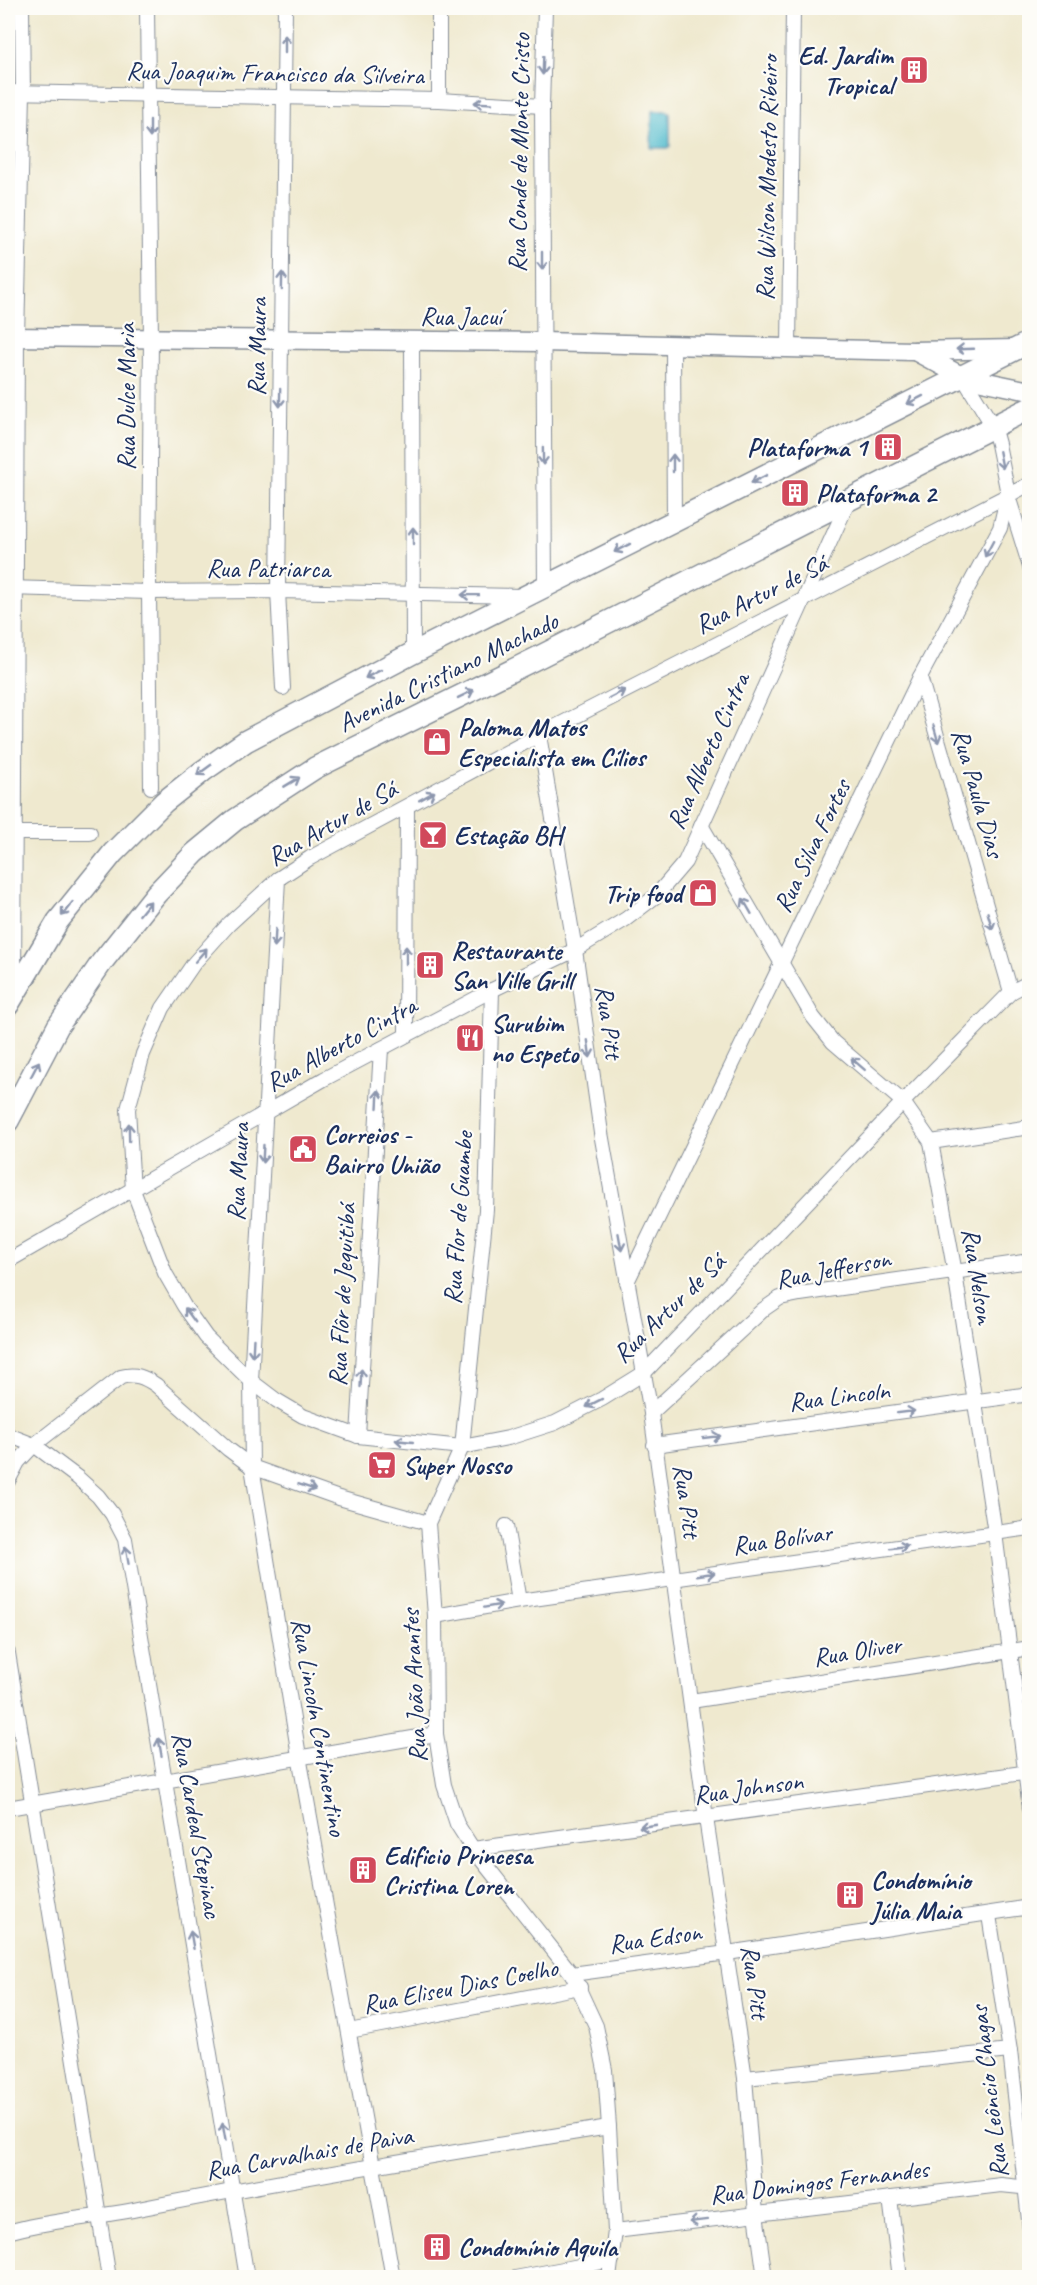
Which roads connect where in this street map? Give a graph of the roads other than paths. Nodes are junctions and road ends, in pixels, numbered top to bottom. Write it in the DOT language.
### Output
graph roads {
  1 [pos="22,8"];
  2 [pos="147,8"];
  3 [pos="285,8"];
  4 [pos="439,8"];
  5 [pos="545,8"];
  6 [pos="793,8"];
  7 [pos="8,92"];
  8 [pos="23,93"];
  9 [pos="149,93"];
  10 [pos="286,97"];
  11 [pos="439,100"];
  12 [pos="542,106"];
  13 [pos="12,337"];
  14 [pos="151,338"];
  15 [pos="281,339"];
  16 [pos="412,341"];
  17 [pos="542,342"];
  18 [pos="1023,345"];
  19 [pos="673,346"];
  20 [pos="789,349"];
  21 [pos="913,351"];
  22 [pos="963,376"];
  23 [pos="1029,392"];
  24 [pos="1029,408"];
  25 [pos="993,426"];
  26 [pos="1029,484"];
  27 [pos="1008,494"];
  28 [pos="850,498"];
  29 [pos="674,521"];
  30 [pos="1029,567"];
  31 [pos="12,588"];
  32 [pos="278,591"];
  33 [pos="149,592"];
  34 [pos="536,592"];
  35 [pos="413,594"];
  36 [pos="803,599"];
  37 [pos="413,653"];
  38 [pos="920,677"];
  39 [pos="283,688"];
  40 [pos="538,735"];
  41 [pos="151,787"];
  42 [pos="407,807"];
  43 [pos="701,825"];
  44 [pos="11,833"];
  45 [pos="90,833"];
  46 [pos="278,879"];
  47 [pos="575,950"];
  48 [pos="781,965"];
  49 [pos="1029,982"];
  50 [pos="492,990"];
  51 [pos="1011,992"];
  52 [pos="11,1000"];
  53 [pos="406,1035"];
  54 [pos="381,1049"];
  55 [pos="903,1102"];
  56 [pos="266,1114"];
  57 [pos="8,1120"];
  58 [pos="1029,1127"];
  59 [pos="931,1142"];
  60 [pos="133,1190"];
  61 [pos="8,1261"];
  62 [pos="1029,1261"];
  63 [pos="955,1273"];
  64 [pos="627,1282"];
  65 [pos="644,1373"];
  66 [pos="251,1381"];
  67 [pos="1029,1394"];
  68 [pos="974,1403"];
  69 [pos="651,1413"];
  70 [pos="8,1435"];
  71 [pos="358,1436"];
  72 [pos="34,1445"];
  73 [pos="654,1445"];
  74 [pos="462,1447"];
  75 [pos="252,1467"];
  76 [pos="8,1481"];
  77 [pos="428,1523"];
  78 [pos="506,1526"];
  79 [pos="1029,1528"];
  80 [pos="995,1533"];
  81 [pos="674,1579"];
  82 [pos="519,1601"];
  83 [pos="435,1616"];
  84 [pos="1029,1648"];
  85 [pos="1011,1651"];
  86 [pos="8,1653"];
  87 [pos="691,1701"];
  88 [pos="436,1734"];
  89 [pos="299,1756"];
  90 [pos="1027,1772"];
  91 [pos="165,1779"];
  92 [pos="32,1804"];
  93 [pos="8,1808"];
  94 [pos="1029,1809"];
  95 [pos="706,1818"];
  96 [pos="472,1849"];
  97 [pos="1029,1907"];
  98 [pos="989,1915"];
  99 [pos="727,1953"];
  100 [pos="572,1974"];
  101 [pos="580,1988"];
  102 [pos="349,2031"];
  103 [pos="1010,2051"];
  104 [pos="745,2078"];
  105 [pos="609,2127"];
  106 [pos="373,2165"];
  107 [pos="1027,2188"];
  108 [pos="234,2190"];
  109 [pos="890,2198"];
  110 [pos="756,2214"];
  111 [pos="101,2217"];
  112 [pos="1029,2229"];
  113 [pos="11,2230"];
  114 [pos="615,2231"];
  115 [pos="612,2260"];
  116 [pos="109,2277"];
  117 [pos="247,2277"];
  118 [pos="393,2277"];
  119 [pos="515,2277"];
  120 [pos="609,2277"];
  121 [pos="765,2277"];
  122 [pos="900,2277"];
  1 -- 8 [label="street"];
  2 -- 9 [label="street, Rua Dulce Maria"];
  10 -- 3 [label="street, Rua Maura, one-way"];
  4 -- 11 [label="street"];
  5 -- 12 [label="street, Rua Conde de Monte Cristo, one-way"];
  6 -- 20 [label="street, Rua Wilson Modesto Ribeiro"];
  7 -- 8 [label="street, Rua Joaquim Francisco da Silveira"];
  8 -- 9 [label="street, Rua Joaquim Francisco da Silveira"];
  8 -- 13 [label="street"];
  9 -- 10 [label="street, Rua Joaquim Francisco da Silveira"];
  9 -- 14 [label="street, Rua Dulce Maria, one-way"];
  10 -- 11 [label="street, Rua Joaquim Francisco da Silveira"];
  15 -- 10 [label="street, Rua Maura, one-way"];
  12 -- 11 [label="street, Rua Joaquim Francisco da Silveira, one-way"];
  12 -- 17 [label="street, Rua Conde de Monte Cristo, one-way"];
  13 -- 14 [label="main road, Rua Jacuí"];
  13 -- 31 [label="street"];
  14 -- 15 [label="main road, Rua Jacuí"];
  14 -- 33 [label="street, Rua Dulce Maria"];
  15 -- 16 [label="main road, Rua Jacuí"];
  15 -- 32 [label="street, Rua Maura, one-way"];
  16 -- 17 [label="main road, Rua Jacuí"];
  35 -- 16 [label="street, one-way"];
  17 -- 19 [label="main road, Rua Jacuí"];
  17 -- 34 [label="street, Rua Conde de Monte Cristo, one-way"];
  18 -- 21 [label="main road, Rua Jacuí, one-way"];
  18 -- 22 [label="highway, Avenida Cristiano Machado"];
  19 -- 20 [label="main road, Rua Jacuí"];
  29 -- 19 [label="street, one-way"];
  20 -- 21 [label="main road, Rua Jacuí"];
  21 -- 22 [label="main road, Rua Jacuí"];
  22 -- 23 [label="main road, Rua Jacuí"];
  22 -- 25 [label="street"];
  22 -- 29 [label="highway, Avenida Cristiano Machado, one-way"];
  24 -- 25 [label="highway, Avenida Cristiano Machado"];
  25 -- 27 [label="street, Rua Silva Fortes, one-way"];
  25 -- 28 [label="highway, Avenida Cristiano Machado"];
  26 -- 27 [label="street, Rua Artur de Sá"];
  27 -- 30 [label="street"];
  27 -- 36 [label="street, Rua Artur de Sá"];
  27 -- 38 [label="street, Rua Silva Fortes, one-way"];
  28 -- 36 [label="street, Rua Alberto Cintra"];
  57 -- 28 [label="highway, Avenida Cristiano Machado, one-way"];
  29 -- 34 [label="highway, Avenida Cristiano Machado, one-way"];
  31 -- 33 [label="street, Rua Patriarca"];
  31 -- 44 [label="street"];
  32 -- 33 [label="street, Rua Patriarca"];
  32 -- 35 [label="street, Rua Patriarca"];
  32 -- 39 [label="street, Rua Maura"];
  33 -- 41 [label="street, Rua Dulce Maria"];
  34 -- 35 [label="street, Rua Patriarca, one-way"];
  34 -- 37 [label="highway, Avenida Cristiano Machado"];
  35 -- 37 [label="street"];
  40 -- 36 [label="street, Rua Artur de Sá, one-way"];
  36 -- 43 [label="street, Rua Alberto Cintra"];
  37 -- 52 [label="highway, Avenida Cristiano Machado, one-way"];
  38 -- 48 [label="street, Rua Silva Fortes"];
  38 -- 51 [label="street, Rua Paula Dias, one-way"];
  42 -- 40 [label="street, Rua Artur de Sá, one-way"];
  40 -- 47 [label="street, Rua Pitt"];
  42 -- 46 [label="street, Rua Artur de Sá"];
  53 -- 42 [label="street, one-way"];
  43 -- 47 [label="street, Rua Alberto Cintra"];
  48 -- 43 [label="street, Rua Nelson, one-way"];
  44 -- 45 [label="street"];
  44 -- 52 [label="street"];
  46 -- 56 [label="street, Rua Maura, one-way"];
  60 -- 46 [label="street, Rua Artur de Sá, one-way"];
  47 -- 50 [label="street, Rua Alberto Cintra"];
  47 -- 64 [label="street, Rua Pitt, one-way"];
  55 -- 48 [label="street, Rua Nelson, one-way"];
  48 -- 64 [label="street, Rua Silva Fortes"];
  49 -- 51 [label="street, Rua Artur de Sá"];
  50 -- 53 [label="street, Rua Alberto Cintra"];
  50 -- 74 [label="street, Rua Flor de Guambe"];
  51 -- 55 [label="street, Rua Artur de Sá"];
  53 -- 54 [label="street, Rua Alberto Cintra"];
  54 -- 56 [label="street, Rua Alberto Cintra"];
  71 -- 54 [label="street, Rua Flôr de Jequitibá, one-way"];
  55 -- 59 [label="street, Rua Nelson"];
  55 -- 65 [label="street, Rua Artur de Sá"];
  56 -- 60 [label="street, Rua Alberto Cintra"];
  56 -- 66 [label="street, Rua Maura, one-way"];
  58 -- 59 [label="street"];
  59 -- 63 [label="street, Rua Nelson"];
  60 -- 61 [label="street, Rua Alberto Cintra"];
  66 -- 60 [label="street, Rua Artur de Sá, one-way"];
  62 -- 63 [label="street, Rua Jefferson"];
  63 -- 68 [label="street, Rua Nelson"];
  63 -- 69 [label="street, Rua Jefferson"];
  64 -- 65 [label="street, Rua Pitt"];
  65 -- 69 [label="street, Rua Pitt"];
  65 -- 74 [label="street, Rua Artur de Sá, one-way"];
  66 -- 71 [label="street, Rua Artur de Sá"];
  66 -- 75 [label="street, Rua Maura"];
  67 -- 68 [label="street, Rua Lincoln"];
  73 -- 68 [label="street, Rua Lincoln, one-way"];
  68 -- 80 [label="street, Rua Nelson"];
  69 -- 73 [label="street, Rua Pitt"];
  70 -- 72 [label="street, Rua Cardeal Stepinac"];
  74 -- 71 [label="street, Rua Artur de Sá, one-way"];
  72 -- 75 [label="street"];
  72 -- 76 [label="street"];
  91 -- 72 [label="street, Rua Cardeal Stepinac, one-way"];
  73 -- 81 [label="street, Rua Pitt"];
  74 -- 77 [label="street, Rua João Arantes"];
  75 -- 77 [label="street, one-way"];
  75 -- 89 [label="street, Rua Lincoln Continentino"];
  77 -- 83 [label="street, Rua João Arantes"];
  78 -- 82 [label="street"];
  79 -- 80 [label="street, Rua Bolívar"];
  81 -- 80 [label="street, Rua Bolívar, one-way"];
  80 -- 85 [label="street, Rua Nelson"];
  81 -- 82 [label="street, Rua Bolívar"];
  81 -- 87 [label="street, Rua Pitt"];
  83 -- 82 [label="street, Rua Bolívar, one-way"];
  83 -- 88 [label="street, Rua João Arantes"];
  84 -- 85 [label="street, Rua Oliver"];
  85 -- 87 [label="street, Rua Oliver"];
  85 -- 90 [label="street, Rua Nelson"];
  86 -- 92 [label="street"];
  87 -- 95 [label="street, Rua Pitt"];
  88 -- 89 [label="street"];
  88 -- 96 [label="street, Rua João Arantes"];
  89 -- 91 [label="street"];
  89 -- 102 [label="street, Rua Lincoln Continentino"];
  90 -- 94 [label="street, Rua Nelson"];
  90 -- 95 [label="street, Rua Johnson"];
  91 -- 92 [label="street"];
  108 -- 91 [label="street, Rua Cardeal Stepinac, one-way"];
  92 -- 93 [label="street"];
  92 -- 111 [label="street"];
  95 -- 96 [label="street, Rua Johnson, one-way"];
  95 -- 99 [label="street, Rua Pitt"];
  96 -- 100 [label="street, Rua João Arantes"];
  97 -- 98 [label="street, Rua Edson"];
  98 -- 99 [label="street, Rua Edson"];
  98 -- 103 [label="street, Rua Leôncio Chagas"];
  99 -- 100 [label="street, Rua Edson"];
  99 -- 104 [label="street, Rua Pitt"];
  100 -- 101 [label="street, Rua João Arantes"];
  101 -- 102 [label="street, Rua Eliseu Dias Coelho"];
  101 -- 105 [label="street, Rua João Arantes"];
  102 -- 106 [label="street, Rua Lincoln Continentino"];
  103 -- 104 [label="street"];
  103 -- 107 [label="street, Rua Leôncio Chagas"];
  104 -- 110 [label="street, Rua Pitt"];
  105 -- 106 [label="street, Rua Carvalhais de Paiva"];
  105 -- 114 [label="street, Rua João Arantes"];
  106 -- 108 [label="street, Rua Carvalhais de Paiva"];
  106 -- 118 [label="street, Rua Lincoln Continentino"];
  107 -- 109 [label="street, Rua Domingos Fernandes"];
  107 -- 112 [label="street, Rua Leôncio Chagas"];
  108 -- 111 [label="street, Rua Carvalhais de Paiva"];
  108 -- 117 [label="street, Rua Cardeal Stepinac"];
  109 -- 110 [label="street, Rua Domingos Fernandes"];
  109 -- 122 [label="street"];
  110 -- 114 [label="street, Rua Domingos Fernandes, one-way"];
  110 -- 121 [label="street, Rua Pitt"];
  111 -- 113 [label="street, Rua Carvalhais de Paiva"];
  111 -- 116 [label="street"];
  114 -- 115 [label="street, Rua João Arantes"];
  115 -- 119 [label="street"];
  115 -- 120 [label="street, Rua João Arantes"];
}
